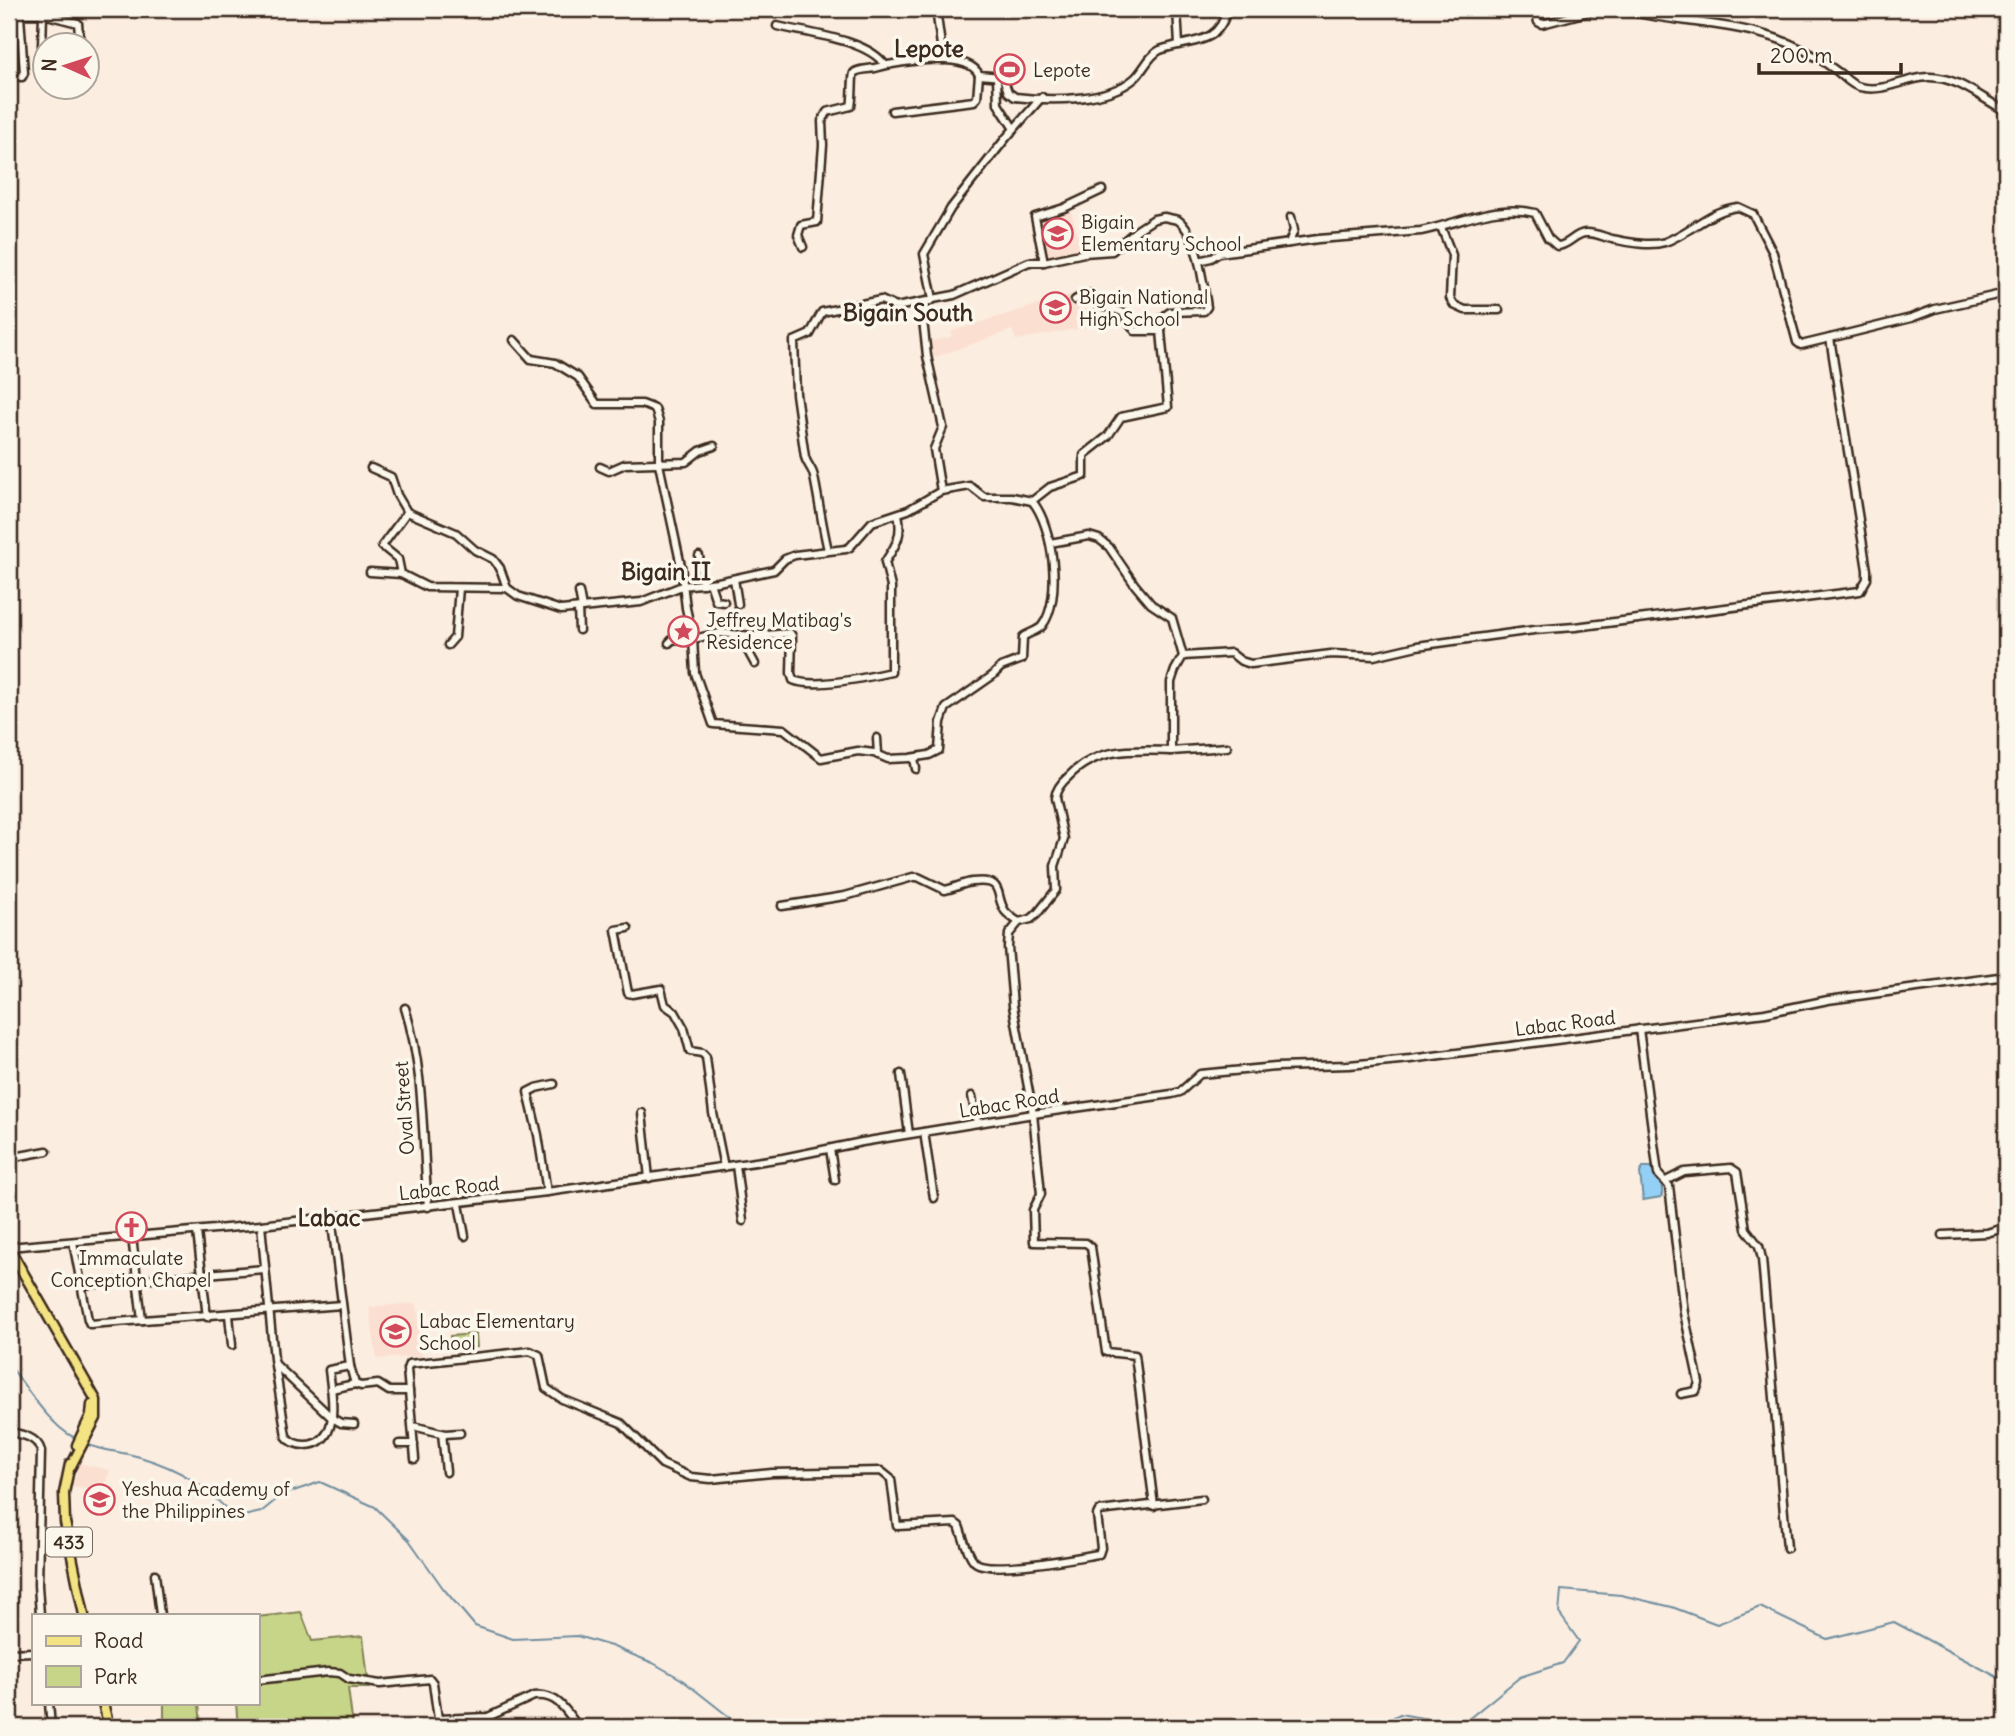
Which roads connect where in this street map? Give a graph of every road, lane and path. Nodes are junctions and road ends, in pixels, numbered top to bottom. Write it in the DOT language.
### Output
graph roads {
  1 [pos="936,9"];
  2 [pos="1177,9"];
  3 [pos="1227,9"];
  4 [pos="1535,9"];
  5 [pos="1599,9"];
  6 [pos="1618,9"];
  7 [pos="9,14"];
  8 [pos="43,14"];
  9 [pos="20,16"];
  10 [pos="777,26"];
  11 [pos="42,32"];
  12 [pos="79,32"];
  13 [pos="1179,46"];
  14 [pos="943,60"];
  15 [pos="884,65"];
  16 [pos="979,75"];
  17 [pos="9,76"];
  18 [pos="997,77"];
  19 [pos="1042,97"];
  20 [pos="892,111"];
  21 [pos="2006,111"];
  22 [pos="1014,129"];
  23 [pos="1102,190"];
  24 [pos="1291,217"];
  25 [pos="1441,227"];
  26 [pos="1289,243"];
  27 [pos="803,247"];
  28 [pos="1199,261"];
  29 [pos="1044,262"];
  30 [pos="2006,293"];
  31 [pos="930,300"];
  32 [pos="1075,300"];
  33 [pos="1499,310"];
  34 [pos="1161,331"];
  35 [pos="1830,338"];
  36 [pos="514,340"];
  37 [pos="714,446"];
  38 [pos="659,464"];
  39 [pos="600,467"];
  40 [pos="371,468"];
  41 [pos="941,491"];
  42 [pos="1032,500"];
  43 [pos="407,512"];
  44 [pos="898,514"];
  45 [pos="1050,543"];
  46 [pos="828,550"];
  47 [pos="699,556"];
  48 [pos="370,572"];
  49 [pos="401,574"];
  50 [pos="734,579"];
  51 [pos="707,584"];
  52 [pos="682,586"];
  53 [pos="459,588"];
  54 [pos="507,588"];
  55 [pos="579,592"];
  56 [pos="724,602"];
  57 [pos="738,604"];
  58 [pos="580,609"];
  59 [pos="579,630"];
  60 [pos="744,636"];
  61 [pos="693,638"];
  62 [pos="669,643"];
  63 [pos="448,645"];
  64 [pos="1183,656"];
  65 [pos="755,664"];
  66 [pos="877,738"];
  67 [pos="1227,747"];
  68 [pos="1171,751"];
  69 [pos="878,754"];
  70 [pos="914,758"];
  71 [pos="916,769"];
  72 [pos="782,905"];
  73 [pos="1018,922"];
  74 [pos="628,928"];
  75 [pos="2006,976"];
  76 [pos="405,1008"];
  77 [pos="1639,1029"];
  78 [pos="901,1074"];
  79 [pos="554,1084"];
  80 [pos="972,1096"];
  81 [pos="642,1113"];
  82 [pos="1033,1114"];
  83 [pos="977,1123"];
  84 [pos="924,1132"];
  85 [pos="909,1135"];
  86 [pos="830,1149"];
  87 [pos="47,1151"];
  88 [pos="9,1158"];
  89 [pos="736,1165"];
  90 [pos="724,1167"];
  91 [pos="649,1178"];
  92 [pos="835,1180"];
  93 [pos="1666,1181"];
  94 [pos="547,1192"];
  95 [pos="934,1198"];
  96 [pos="460,1204"];
  97 [pos="428,1207"];
  98 [pos="331,1216"];
  99 [pos="743,1221"];
  100 [pos="261,1225"];
  101 [pos="2006,1227"];
  102 [pos="197,1232"];
  103 [pos="1943,1235"];
  104 [pos="465,1236"];
  105 [pos="132,1237"];
  106 [pos="73,1242"];
  107 [pos="9,1248"];
  108 [pos="264,1269"];
  109 [pos="202,1273"];
  110 [pos="139,1279"];
  111 [pos="82,1285"];
  112 [pos="342,1305"];
  113 [pos="268,1312"];
  114 [pos="229,1315"];
  115 [pos="207,1317"];
  116 [pos="142,1320"];
  117 [pos="232,1345"];
  118 [pos="275,1364"];
  119 [pos="350,1366"];
  120 [pos="355,1384"];
  121 [pos="331,1389"];
  122 [pos="408,1391"];
  123 [pos="1681,1394"];
  124 [pos="332,1418"];
  125 [pos="354,1424"];
  126 [pos="413,1426"];
  127 [pos="9,1432"];
  128 [pos="442,1433"];
  129 [pos="460,1433"];
  130 [pos="399,1444"];
  131 [pos="414,1444"];
  132 [pos="415,1459"];
  133 [pos="446,1472"];
  134 [pos="1202,1499"];
  135 [pos="1154,1506"];
  136 [pos="1787,1548"];
  137 [pos="155,1574"];
  138 [pos="40,1614"];
  139 [pos="84,1614"];
  140 [pos="160,1614"];
  141 [pos="32,1652"];
  142 [pos="9,1653"];
  143 [pos="259,1680"];
  144 [pos="50,1704"];
  145 [pos="103,1704"];
  146 [pos="438,1723"];
  147 [pos="51,1727"];
  148 [pos="108,1727"];
  149 [pos="578,1727"];
  1 -- 14 [label="street"];
  2 -- 13 [label="street"];
  3 -- 13 [label="street"];
  4 -- 5 [label="street"];
  6 -- 21 [label="street"];
  7 -- 9 [label="street"];
  8 -- 9 [label="street"];
  8 -- 11 [label="street"];
  8 -- 12 [label="street"];
  9 -- 17 [label="street"];
  10 -- 15 [label="street"];
  13 -- 19 [label="street"];
  14 -- 15 [label="street"];
  14 -- 16 [label="street"];
  15 -- 27 [label="street"];
  16 -- 18 [label="street"];
  16 -- 20 [label="street"];
  18 -- 19 [label="street"];
  18 -- 22 [label="street"];
  19 -- 22 [label="street"];
  22 -- 31 [label="street"];
  23 -- 29 [label="street"];
  24 -- 26 [label="street"];
  25 -- 26 [label="street"];
  25 -- 33 [label="street"];
  25 -- 35 [label="street"];
  26 -- 28 [label="street"];
  28 -- 29 [label="street"];
  28 -- 34 [label="street"];
  29 -- 31 [label="street"];
  30 -- 35 [label="street"];
  31 -- 41 [label="street"];
  31 -- 46 [label="street"];
  32 -- 34 [label="street"];
  34 -- 42 [label="street"];
  35 -- 64 [label="street"];
  36 -- 38 [label="street"];
  37 -- 38 [label="street"];
  38 -- 39 [label="street"];
  38 -- 52 [label="street"];
  40 -- 43 [label="street"];
  41 -- 42 [label="street"];
  41 -- 44 [label="street"];
  42 -- 45 [label="street"];
  43 -- 49 [label="street"];
  43 -- 54 [label="street"];
  44 -- 46 [label="street"];
  44 -- 60 [label="street"];
  45 -- 64 [label="street"];
  45 -- 70 [label="street"];
  46 -- 50 [label="street"];
  47 -- 51 [label="street"];
  48 -- 49 [label="street"];
  49 -- 53 [label="street"];
  50 -- 51 [label="street"];
  50 -- 57 [label="street"];
  51 -- 52 [label="street"];
  51 -- 56 [label="street"];
  52 -- 58 [label="street"];
  52 -- 61 [label="street"];
  53 -- 54 [label="street"];
  53 -- 63 [label="street"];
  54 -- 58 [label="street"];
  55 -- 58 [label="street"];
  58 -- 59 [label="street"];
  60 -- 61 [label="street"];
  60 -- 65 [label="street"];
  61 -- 62 [label="street"];
  61 -- 69 [label="street"];
  64 -- 68 [label="street"];
  66 -- 69 [label="street"];
  67 -- 68 [label="street"];
  68 -- 73 [label="street"];
  69 -- 70 [label="street"];
  70 -- 71 [label="street"];
  72 -- 73 [label="street"];
  73 -- 82 [label="street"];
  74 -- 90 [label="street"];
  75 -- 77 [label="street, Labac Road"];
  76 -- 97 [label="street, Oval Street"];
  77 -- 82 [label="street, Labac Road"];
  77 -- 93 [label="street"];
  78 -- 85 [label="street"];
  79 -- 94 [label="street"];
  80 -- 83 [label="street"];
  81 -- 91 [label="street"];
  82 -- 83 [label="street, Labac Road"];
  82 -- 135 [label="street"];
  83 -- 84 [label="street, Labac Road"];
  84 -- 85 [label="street, Labac Road"];
  84 -- 95 [label="street"];
  85 -- 86 [label="street, Labac Road"];
  86 -- 89 [label="street, Labac Road"];
  86 -- 92 [label="street"];
  87 -- 88 [label="street"];
  89 -- 90 [label="street, Labac Road"];
  89 -- 99 [label="street"];
  90 -- 91 [label="street, Labac Road"];
  91 -- 94 [label="street, Labac Road"];
  93 -- 123 [label="street"];
  93 -- 136 [label="street"];
  94 -- 96 [label="street, Labac Road"];
  96 -- 97 [label="street, Labac Road"];
  96 -- 104 [label="street"];
  97 -- 98 [label="street, Labac Road"];
  98 -- 100 [label="street, Labac Road"];
  98 -- 112 [label="street"];
  100 -- 102 [label="street, Labac Road"];
  100 -- 108 [label="street"];
  101 -- 103 [label="street"];
  102 -- 105 [label="street, Labac Road"];
  102 -- 109 [label="street"];
  105 -- 106 [label="street, Labac Road"];
  105 -- 110 [label="street"];
  106 -- 107 [label="street, Labac Road"];
  106 -- 111 [label="street"];
  107 -- 139 [label="main road, 433"];
  108 -- 109 [label="street"];
  108 -- 113 [label="street"];
  109 -- 110 [label="street"];
  109 -- 115 [label="street"];
  110 -- 111 [label="street"];
  110 -- 116 [label="street"];
  111 -- 116 [label="street"];
  112 -- 113 [label="street"];
  112 -- 119 [label="street"];
  113 -- 114 [label="street"];
  113 -- 118 [label="street"];
  114 -- 115 [label="street"];
  114 -- 117 [label="street"];
  115 -- 116 [label="street"];
  118 -- 124 [label="street"];
  118 -- 124 [label="street"];
  119 -- 120 [label="street"];
  119 -- 121 [label="street"];
  120 -- 121 [label="street"];
  120 -- 122 [label="street"];
  121 -- 124 [label="street"];
  122 -- 126 [label="street"];
  122 -- 135 [label="street"];
  124 -- 125 [label="street"];
  126 -- 128 [label="street"];
  126 -- 131 [label="street"];
  127 -- 138 [label="street"];
  128 -- 129 [label="street"];
  128 -- 133 [label="street"];
  130 -- 131 [label="street"];
  131 -- 132 [label="street"];
  134 -- 135 [label="street"];
  137 -- 140 [label="street"];
  141 -- 142 [label="street"];
  143 -- 146 [label="street"];
  144 -- 147 [label="street"];
  145 -- 148 [label="main road"];
  146 -- 149 [label="street"];
}
